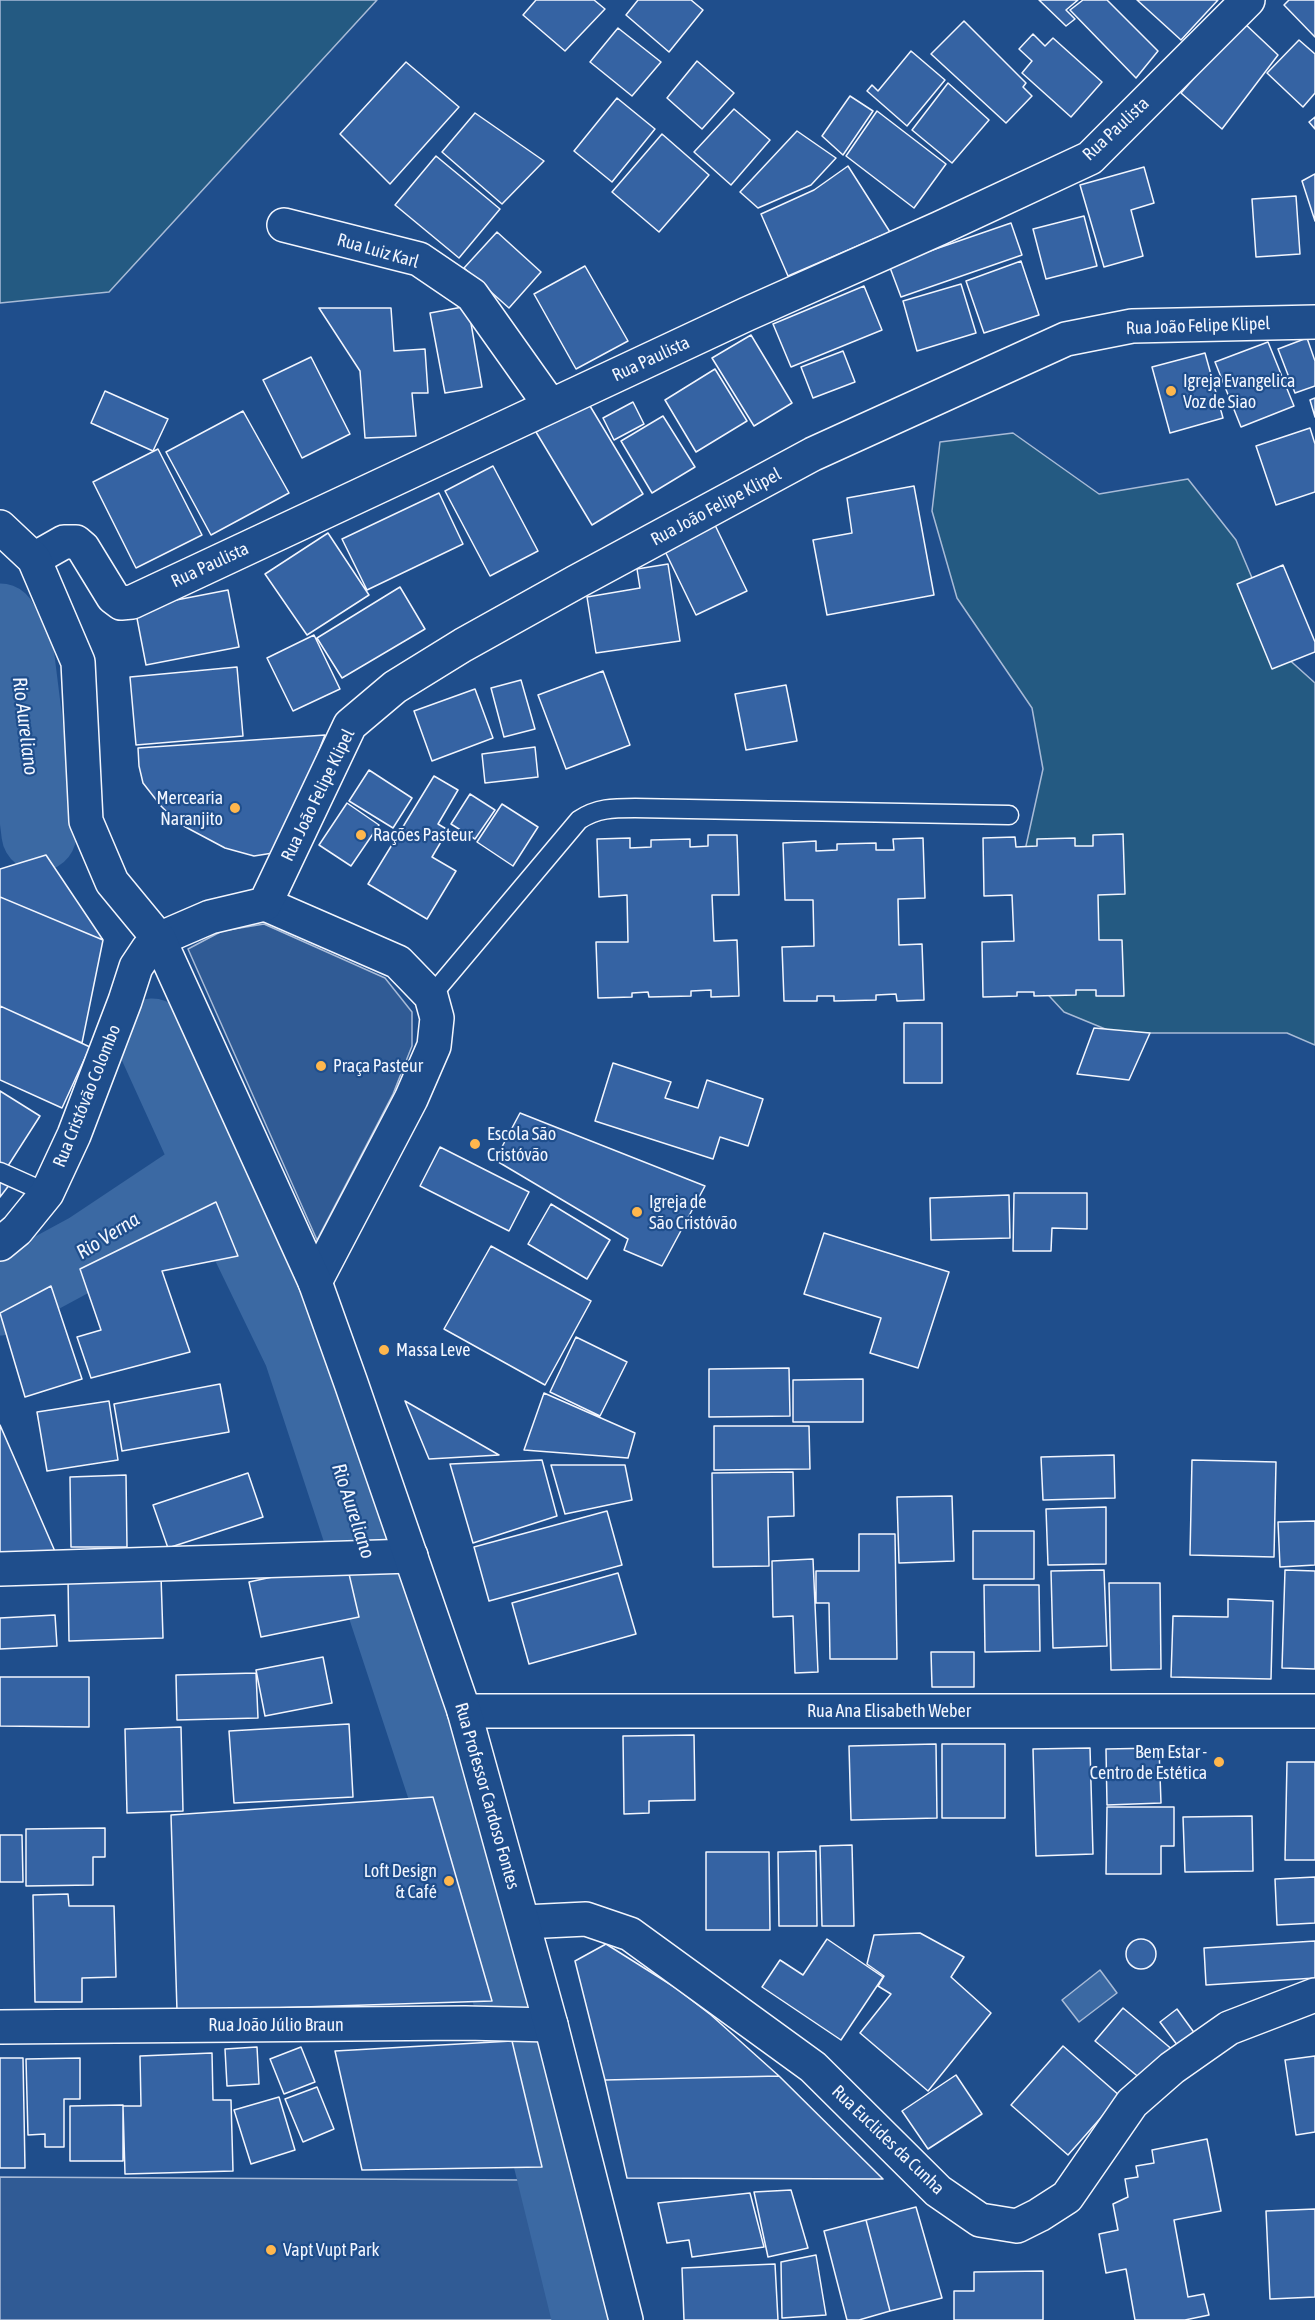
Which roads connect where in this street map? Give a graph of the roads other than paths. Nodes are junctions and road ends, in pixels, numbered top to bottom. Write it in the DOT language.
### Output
graph roads {
  1 [pos="1243,2"];
  2 [pos="284,225"];
  3 [pos="1308,322"];
  4 [pos="550,405"];
  5 [pos="0,527"];
  6 [pos="34,559"];
  7 [pos="1009,815"];
  8 [pos="265,904"];
  9 [pos="159,939"];
  10 [pos="431,996"];
  11 [pos="0,1172"];
  12 [pos="47,1193"];
  13 [pos="0,1244"];
  14 [pos="315,1282"];
  15 [pos="411,1556"];
  16 [pos="0,1569"];
  17 [pos="464,1711"];
  18 [pos="1315,1711"];
  19 [pos="524,1922"];
  20 [pos="1315,1995"];
  21 [pos="551,2025"];
  22 [pos="0,2027"];
  23 [pos="626,2320"];
  1 -- 4 [label="street, Rua Paulista"];
  2 -- 4 [label="street, Rua Luiz Karl"];
  3 -- 8 [label="street, Rua João Felipe Klipel"];
  4 -- 6 [label="street, Rua Paulista"];
  5 -- 6 [label="street"];
  6 -- 9 [label="street"];
  7 -- 10 [label="lane"];
  8 -- 9 [label="street"];
  8 -- 10 [label="street"];
  9 -- 12 [label="street, Rua Cristóvão Colombo"];
  9 -- 14 [label="street"];
  10 -- 14 [label="street"];
  11 -- 12 [label="lane"];
  12 -- 13 [label="street, Rua Cristóvão Colombo"];
  14 -- 15 [label="street, Rua Professor Cardoso Fontes"];
  15 -- 16 [label="street"];
  15 -- 17 [label="street, Rua Professor Cardoso Fontes"];
  17 -- 18 [label="street, Rua Ana Elisabeth Weber"];
  17 -- 19 [label="street, Rua Professor Cardoso Fontes"];
  19 -- 20 [label="street, Rua Euclides da Cunha"];
  19 -- 21 [label="street, Rua Professor Cardoso Fontes"];
  21 -- 22 [label="street, Rua João Júlio Braun"];
  21 -- 23 [label="street, Rua Professor Cardoso Fontes"];
}
